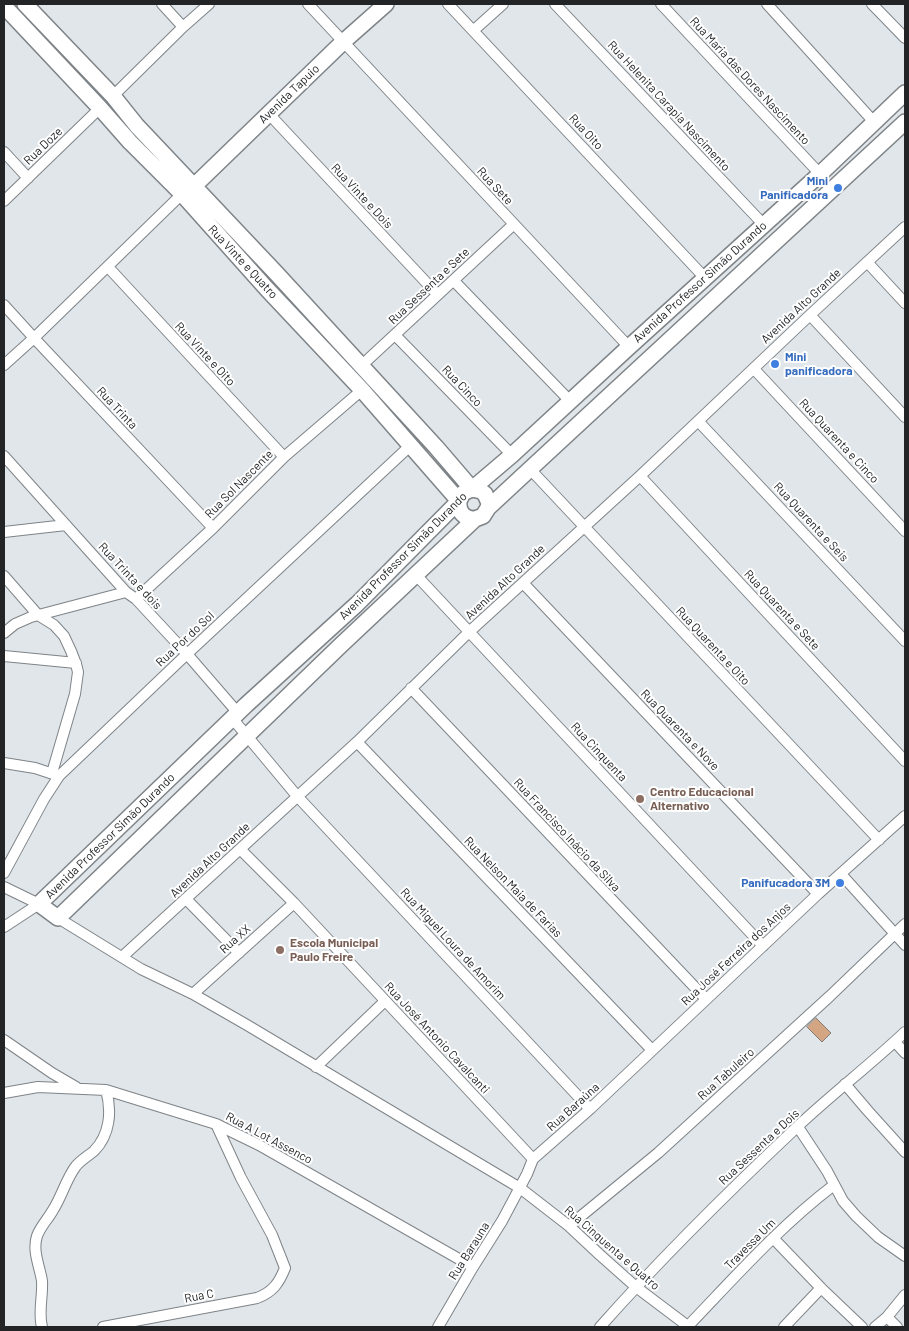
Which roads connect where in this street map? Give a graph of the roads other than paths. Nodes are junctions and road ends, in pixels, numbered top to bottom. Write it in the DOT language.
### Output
graph roads {
  1 [pos="24,4"];
  2 [pos="162,4"];
  3 [pos="209,4"];
  4 [pos="308,4"];
  5 [pos="386,4"];
  6 [pos="448,4"];
  7 [pos="503,4"];
  8 [pos="555,4"];
  9 [pos="661,4"];
  10 [pos="767,4"];
  11 [pos="4,6"];
  12 [pos="878,6"];
  13 [pos="183,27"];
  14 [pos="474,30"];
  15 [pos="905,38"];
  16 [pos="343,42"];
  17 [pos="905,94"];
  18 [pos="112,96"];
  19 [pos="100,108"];
  20 [pos="269,114"];
  21 [pos="874,122"];
  22 [pos="905,122"];
  23 [pos="4,152"];
  24 [pos="820,174"];
  25 [pos="28,178"];
  26 [pos="187,190"];
  27 [pos="4,201"];
  28 [pos="202,207"];
  29 [pos="514,224"];
  30 [pos="764,225"];
  31 [pos="905,227"];
  32 [pos="866,262"];
  33 [pos="108,267"];
  34 [pos="705,278"];
  35 [pos="454,281"];
  36 [pos="437,294"];
  37 [pos="905,303"];
  38 [pos="4,305"];
  39 [pos="810,315"];
  40 [pos="395,335"];
  41 [pos="34,338"];
  42 [pos="629,347"];
  43 [pos="4,365"];
  44 [pos="361,366"];
  45 [pos="754,368"];
  46 [pos="362,390"];
  47 [pos="570,402"];
  48 [pos="905,417"];
  49 [pos="698,421"];
  50 [pos="411,445"];
  51 [pos="436,447"];
  52 [pos="4,456"];
  53 [pos="512,456"];
  54 [pos="284,457"];
  55 [pos="422,459"];
  56 [pos="530,468"];
  57 [pos="640,476"];
  58 [pos="472,489"];
  59 [pos="459,501"];
  60 [pos="488,508"];
  61 [pos="475,519"];
  62 [pos="66,525"];
  63 [pos="584,527"];
  64 [pos="213,528"];
  65 [pos="905,531"];
  66 [pos="4,532"];
  67 [pos="416,545"];
  68 [pos="416,575"];
  69 [pos="4,576"];
  70 [pos="523,582"];
  71 [pos="126,592"];
  72 [pos="136,600"];
  73 [pos="38,615"];
  74 [pos="469,632"];
  75 [pos="4,633"];
  76 [pos="905,641"];
  77 [pos="187,654"];
  78 [pos="4,656"];
  79 [pos="76,663"];
  80 [pos="411,688"];
  81 [pos="235,716"];
  82 [pos="246,736"];
  83 [pos="356,742"];
  84 [pos="905,761"];
  85 [pos="4,763"];
  86 [pos="56,775"];
  87 [pos="297,796"];
  88 [pos="905,816"];
  89 [pos="879,840"];
  90 [pos="240,849"];
  91 [pos="4,873"];
  92 [pos="841,874"];
  93 [pos="4,887"];
  94 [pos="818,894"];
  95 [pos="186,899"];
  96 [pos="294,903"];
  97 [pos="39,904"];
  98 [pos="58,918"];
  99 [pos="905,924"];
  100 [pos="4,927"];
  101 [pos="895,934"];
  102 [pos="905,944"];
  103 [pos="763,946"];
  104 [pos="239,953"];
  105 [pos="122,957"];
  106 [pos="193,994"];
  107 [pos="706,999"];
  108 [pos="385,1001"];
  109 [pos="905,1032"];
  110 [pos="4,1040"];
  111 [pos="895,1042"];
  112 [pos="652,1050"];
  113 [pos="905,1054"];
  114 [pos="316,1067"];
  115 [pos="845,1084"];
  116 [pos="79,1089"];
  117 [pos="106,1090"];
  118 [pos="4,1093"];
  119 [pos="590,1109"];
  120 [pos="216,1124"];
  121 [pos="798,1126"];
  122 [pos="905,1152"];
  123 [pos="533,1159"];
  124 [pos="834,1185"];
  125 [pos="520,1188"];
  126 [pos="569,1226"];
  127 [pos="773,1238"];
  128 [pos="905,1256"];
  129 [pos="473,1268"];
  130 [pos="636,1286"];
  131 [pos="821,1288"];
  132 [pos="905,1295"];
  133 [pos="887,1317"];
  134 [pos="42,1327"];
  135 [pos="103,1327"];
  136 [pos="438,1327"];
  137 [pos="600,1327"];
  138 [pos="688,1327"];
  139 [pos="784,1327"];
  140 [pos="862,1327"];
  141 [pos="875,1327"];
  142 [pos="896,1327"];
  1 -- 18 [label="street, Rua Vinte e Quatro"];
  2 -- 13 [label="street"];
  3 -- 13 [label="street"];
  4 -- 16 [label="street, Rua Sete"];
  5 -- 16 [label="street, Avenida Tapuio"];
  6 -- 14 [label="street, Rua Oito"];
  7 -- 14 [label="street"];
  8 -- 30 [label="street, Rua Helenita Carapia Nascimento"];
  9 -- 24 [label="street, Rua Maria das Dores Nascimento"];
  10 -- 21 [label="street"];
  11 -- 19 [label="street, Rua Vinte e Quatro"];
  12 -- 15 [label="street"];
  13 -- 18 [label="street"];
  14 -- 34 [label="street, Rua Oito"];
  16 -- 20 [label="street, Avenida Tapuio"];
  16 -- 29 [label="street, Rua Sete"];
  17 -- 21 [label="street, Avenida Professor Simão Durando"];
  18 -- 26 [label="street, Rua Vinte e Quatro"];
  19 -- 25 [label="street, Rua Doze"];
  19 -- 26 [label="street, Rua Vinte e Quatro"];
  20 -- 26 [label="street, Avenida Tapuio"];
  20 -- 36 [label="street, Rua Vinte e Dois"];
  21 -- 24 [label="street, Avenida Professor Simão Durando"];
  22 -- 56 [label="street, Avenida Professor Simão Durando"];
  23 -- 25 [label="street"];
  24 -- 30 [label="street, Avenida Professor Simão Durando"];
  25 -- 27 [label="street, Rua Doze"];
  26 -- 28 [label="street, Rua Vinte e Quatro"];
  26 -- 33 [label="street, Avenida Tapuio"];
  28 -- 44 [label="street, Rua Vinte e Quatro"];
  28 -- 46 [label="street, Rua Vinte e Quatro"];
  29 -- 35 [label="street, Rua Sessenta e Sete"];
  29 -- 42 [label="street, Rua Sete"];
  30 -- 34 [label="street, Avenida Professor Simão Durando"];
  31 -- 32 [label="street, Avenida Alto Grande"];
  32 -- 37 [label="street"];
  32 -- 39 [label="street, Avenida Alto Grande"];
  33 -- 41 [label="street, Avenida Tapuio"];
  33 -- 54 [label="street, Rua Vinte e Oito"];
  34 -- 42 [label="street, Avenida Professor Simão Durando"];
  35 -- 36 [label="street, Rua Sessenta e Sete"];
  35 -- 47 [label="street"];
  36 -- 40 [label="street, Rua Sessenta e Sete"];
  38 -- 41 [label="street, Rua Trinta"];
  39 -- 45 [label="street, Avenida Alto Grande"];
  39 -- 48 [label="street"];
  40 -- 44 [label="street, Rua Sessenta e Sete"];
  40 -- 53 [label="street, Rua Cinco"];
  41 -- 43 [label="street, Avenida Tapuio"];
  41 -- 64 [label="street, Rua Trinta"];
  42 -- 47 [label="street, Avenida Professor Simão Durando"];
  44 -- 51 [label="street, Rua Vinte e Quatro"];
  45 -- 49 [label="street, Avenida Alto Grande"];
  45 -- 65 [label="street, Rua Quarenta e Cinco"];
  46 -- 50 [label="street, Rua Vinte e Quatro"];
  46 -- 54 [label="street, Rua Sol Nascente"];
  47 -- 53 [label="street, Avenida Professor Simão Durando"];
  49 -- 57 [label="street, Avenida Alto Grande"];
  49 -- 76 [label="street, Rua Quarenta e Seis"];
  50 -- 55 [label="street, Rua Vinte e Quatro"];
  50 -- 77 [label="street, Rua Por do Sol"];
  51 -- 55 [label="street"];
  51 -- 58 [label="street, Rua Vinte e Quatro"];
  52 -- 62 [label="street, Rua Trinta e dois"];
  53 -- 58 [label="street, Avenida Professor Simão Durando"];
  54 -- 64 [label="street, Rua Sol Nascente"];
  55 -- 59 [label="street, Rua Vinte e Quatro"];
  56 -- 60 [label="street, Avenida Professor Simão Durando"];
  56 -- 63 [label="street, Rua Quarenta e Oito"];
  57 -- 63 [label="street, Avenida Alto Grande"];
  57 -- 84 [label="street, Rua Quarenta e Sete"];
  58 -- 59 [label="street, Avenida Professor Simão Durando"];
  58 -- 60 [label="street, Rua Vinte e Quatro"];
  59 -- 61 [label="street, Rua Vinte e Quatro"];
  59 -- 67 [label="street, Avenida Professor Simão Durando"];
  60 -- 61 [label="street, Avenida Professor Simão Durando"];
  61 -- 68 [label="street, Avenida Professor Simão Durando"];
  62 -- 66 [label="street"];
  62 -- 71 [label="street, Rua Trinta e dois"];
  63 -- 70 [label="street, Avenida Alto Grande"];
  63 -- 89 [label="street, Rua Quarenta e Oito"];
  64 -- 72 [label="street, Rua Sol Nascente"];
  67 -- 68 [label="street"];
  67 -- 81 [label="street, Avenida Professor Simão Durando"];
  68 -- 74 [label="street, Rua Cinquenta"];
  68 -- 82 [label="street, Avenida Professor Simão Durando"];
  69 -- 73 [label="street"];
  70 -- 74 [label="street, Avenida Alto Grande"];
  70 -- 94 [label="street, Rua Quarenta e Nove"];
  71 -- 72 [label="street, Rua Trinta e dois"];
  71 -- 73 [label="street"];
  72 -- 77 [label="street, Rua Trinta e dois"];
  73 -- 75 [label="street"];
  73 -- 79 [label="street"];
  74 -- 80 [label="street, Avenida Alto Grande"];
  74 -- 103 [label="street, Rua Cinquenta"];
  77 -- 81 [label="street, Rua Trinta e dois"];
  77 -- 86 [label="street, Rua Por do Sol"];
  78 -- 79 [label="street"];
  79 -- 86 [label="street"];
  80 -- 83 [label="street, Avenida Alto Grande"];
  80 -- 107 [label="street, Rua Francisco Inácio da Silva"];
  81 -- 82 [label="street, Rua Trinta e dois"];
  81 -- 97 [label="street, Avenida Professor Simão Durando"];
  82 -- 87 [label="street, Rua Miguel Loura de Amorim"];
  82 -- 98 [label="street, Avenida Professor Simão Durando"];
  83 -- 87 [label="street, Avenida Alto Grande"];
  83 -- 112 [label="street, Rua Nelson Maia de Farias"];
  85 -- 86 [label="street"];
  86 -- 91 [label="street, Rua Por do Sol"];
  87 -- 90 [label="street, Avenida Alto Grande"];
  87 -- 119 [label="street, Rua Miguel Loura de Amorim"];
  88 -- 89 [label="street, Rua José Ferreira dos Anjos"];
  89 -- 92 [label="street, Rua José Ferreira dos Anjos"];
  90 -- 95 [label="street, Avenida Alto Grande"];
  90 -- 96 [label="street, Rua José Antonio Cavalcanti"];
  92 -- 94 [label="street, Rua José Ferreira dos Anjos"];
  92 -- 101 [label="street"];
  93 -- 97 [label="street"];
  94 -- 103 [label="street, Rua José Ferreira dos Anjos"];
  95 -- 104 [label="street"];
  95 -- 105 [label="street, Avenida Alto Grande"];
  96 -- 104 [label="street, Rua XX"];
  96 -- 108 [label="street, Rua José Antonio Cavalcanti"];
  97 -- 98 [label="street"];
  97 -- 100 [label="street"];
  98 -- 105 [label="street, Rua Cinquenta e Quatro"];
  99 -- 101 [label="street, Rua Tabuleiro"];
  101 -- 102 [label="street"];
  101 -- 126 [label="street, Rua Tabuleiro"];
  103 -- 107 [label="street, Rua José Ferreira dos Anjos"];
  104 -- 106 [label="street, Rua XX"];
  105 -- 106 [label="street, Rua Cinquenta e Quatro"];
  106 -- 114 [label="street, Rua Cinquenta e Quatro"];
  107 -- 112 [label="street, Rua José Ferreira dos Anjos"];
  108 -- 114 [label="street"];
  108 -- 123 [label="street, Rua José Antonio Cavalcanti"];
  109 -- 111 [label="street, Rua Sessenta e Dois"];
  110 -- 116 [label="street"];
  111 -- 113 [label="street"];
  111 -- 115 [label="street, Rua Sessenta e Dois"];
  112 -- 119 [label="street, Rua Baraúna"];
  114 -- 125 [label="street, Rua Cinquenta e Quatro"];
  115 -- 121 [label="street, Rua Sessenta e Dois"];
  115 -- 122 [label="street"];
  116 -- 117 [label="street, Rua A Lot Assenco"];
  116 -- 118 [label="street, Rua A Lot Assenco"];
  117 -- 120 [label="street, Rua A Lot Assenco"];
  117 -- 134 [label="street"];
  119 -- 123 [label="street, Rua Baraúna"];
  120 -- 129 [label="street, Rua A Lot Assenco"];
  120 -- 135 [label="street, Rua C"];
  121 -- 124 [label="street"];
  121 -- 130 [label="street, Rua Sessenta e Dois"];
  123 -- 125 [label="street, Rua Baraúna"];
  124 -- 127 [label="street, Travessa Um"];
  124 -- 128 [label="street"];
  125 -- 126 [label="street, Rua Cinquenta e Quatro"];
  125 -- 129 [label="street, Rua Barauna"];
  126 -- 130 [label="street, Rua Cinquenta e Quatro"];
  127 -- 131 [label="street"];
  127 -- 138 [label="street, Travessa Um"];
  129 -- 136 [label="street, Rua Barauna"];
  130 -- 137 [label="street, Rua Sessenta e Dois"];
  130 -- 138 [label="street, Rua Cinquenta e Quatro"];
  131 -- 139 [label="street"];
  131 -- 140 [label="street"];
  132 -- 133 [label="street"];
  133 -- 141 [label="street"];
  133 -- 142 [label="street"];
}
